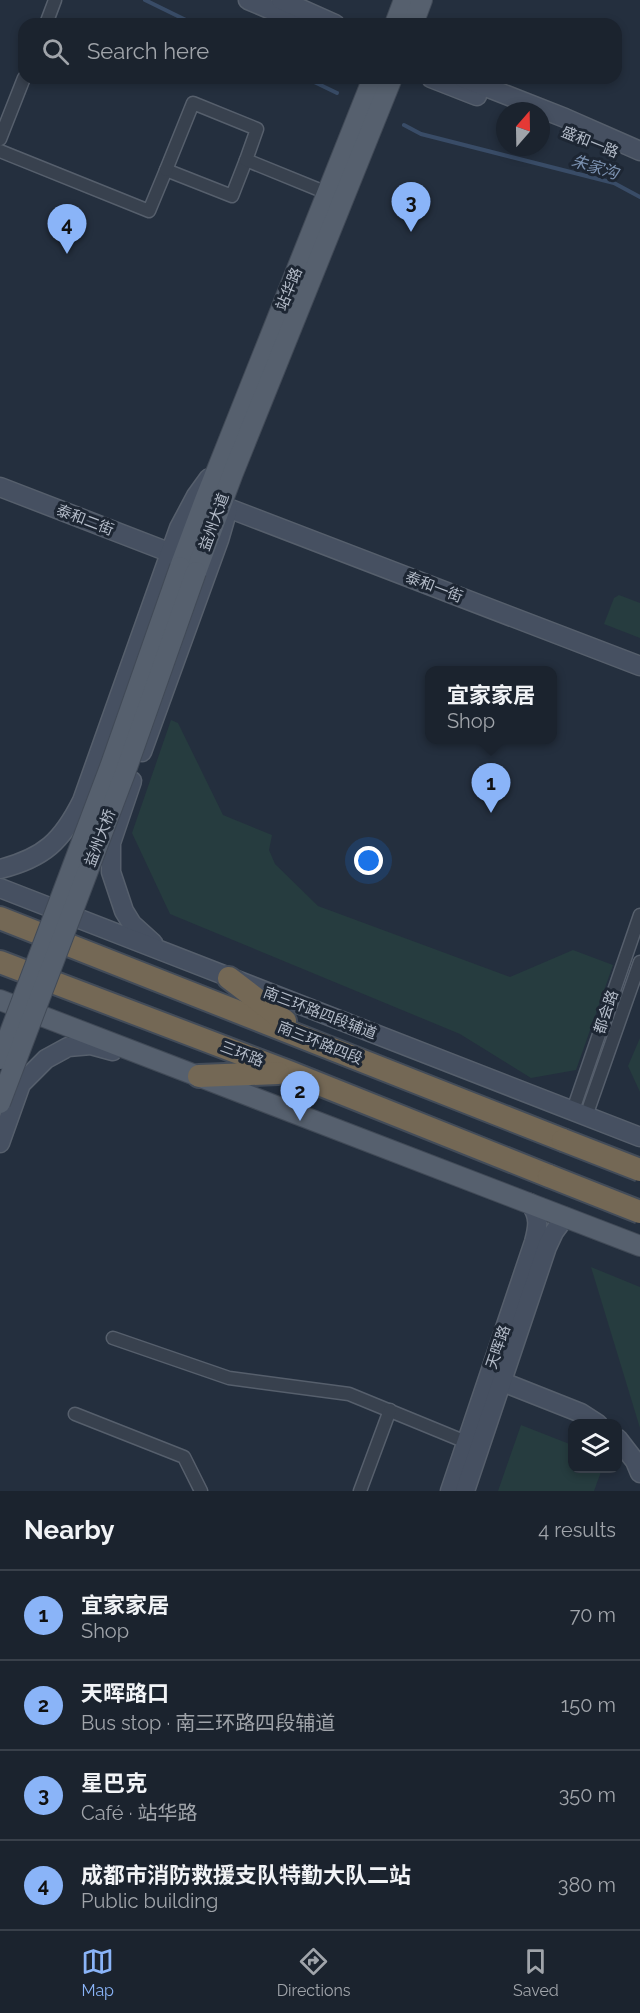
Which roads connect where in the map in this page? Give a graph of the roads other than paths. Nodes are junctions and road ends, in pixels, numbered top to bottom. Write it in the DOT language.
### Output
graph roads {
  1 [pos="55,0"];
  2 [pos="249,0"];
  3 [pos="280,0"];
  4 [pos="404,0"];
  5 [pos="422,0"];
  6 [pos="48,18"];
  7 [pos="290,18"];
  8 [pos="322,18"];
  9 [pos="397,18"];
  10 [pos="415,18"];
  11 [pos="22,84"];
  12 [pos="371,84"];
  13 [pos="389,84"];
  14 [pos="446,84"];
  15 [pos="478,84"];
  16 [pos="496,104"];
  17 [pos="550,126"];
  18 [pos="0,139"];
  19 [pos="0,151"];
  20 [pos="640,151"];
  21 [pos="246,160"];
  22 [pos="640,162"];
  23 [pos="166,170"];
  24 [pos="327,193"];
  25 [pos="225,470"];
  26 [pos="0,487"];
  27 [pos="204,500"];
  28 [pos="228,508"];
  29 [pos="182,564"];
  30 [pos="640,666"];
  31 [pos="72,820"];
  32 [pos="111,843"];
  33 [pos="0,869"];
  34 [pos="0,888"];
  35 [pos="640,915"];
  36 [pos="0,918"];
  37 [pos="160,951"];
  38 [pos="0,962"];
  39 [pos="640,962"];
  40 [pos="229,978"];
  41 [pos="0,1000"];
  42 [pos="305,1037"];
  43 [pos="0,1059"];
  44 [pos="289,1072"];
  45 [pos="199,1076"];
  46 [pos="0,1103"];
  47 [pos="579,1113"];
  48 [pos="640,1137"];
  49 [pos="0,1143"];
  50 [pos="640,1170"];
  51 [pos="530,1203"];
  52 [pos="640,1212"];
  53 [pos="566,1217"];
  54 [pos="640,1246"];
  55 [pos="113,1338"];
  56 [pos="495,1379"];
  57 [pos="390,1410"];
  58 [pos="75,1414"];
  59 [pos="590,1419"];
  60 [pos="466,1442"];
  61 [pos="622,1444"];
  62 [pos="640,1473"];
  63 [pos="201,1491"];
  64 [pos="360,1491"];
  65 [pos="450,1491"];
  66 [pos="465,1491"];
  1 -- 6 [label="street"];
  2 -- 7 [label="street"];
  3 -- 8 [label="street"];
  4 -- 9 [label="main road"];
  5 -- 10 [label="main road"];
  11 -- 18 [label="street"];
  12 -- 24 [label="main road, 站华路"];
  13 -- 25 [label="main road, 站华路"];
  14 -- 16 [label="street"];
  15 -- 20 [label="street, 盛和一路"];
  17 -- 22 [label="street, 盛和一路"];
  19 -- 23 [label="street"];
  21 -- 23 [label="street"];
  21 -- 23 [label="street"];
  21 -- 24 [label="street"];
  24 -- 25 [label="main road, 站华路"];
  25 -- 27 [label="main road, 站华路"];
  25 -- 28 [label="street"];
  25 -- 29 [label="main road, 益州大道"];
  25 -- 29 [label="street"];
  26 -- 29 [label="street, 泰和二街"];
  27 -- 29 [label="main road, 益州大道"];
  28 -- 30 [label="street, 泰和一街"];
  28 -- 32 [label="street"];
  29 -- 31 [label="street"];
  29 -- 43 [label="main road, 益州大桥, bridge"];
  29 -- 46 [label="main road, 益州大桥, bridge"];
  31 -- 32 [label="street"];
  31 -- 33 [label="street"];
  32 -- 37 [label="street"];
  34 -- 37 [label="street, 南三环路四段辅道"];
  35 -- 47 [label="street, 都会路"];
  36 -- 42 [label="highway, 南三环路四段"];
  37 -- 40 [label="street, 南三环路四段辅道"];
  38 -- 44 [label="highway, 三环路"];
  39 -- 47 [label="street, 都会路"];
  40 -- 42 [label="highway"];
  40 -- 47 [label="street, 南三环路四段辅道"];
  41 -- 45 [label="main road"];
  42 -- 50 [label="highway, 南三环路四段, bridge"];
  44 -- 45 [label="highway"];
  44 -- 52 [label="highway, 三环路, bridge"];
  45 -- 49 [label="street"];
  45 -- 51 [label="main road"];
  47 -- 48 [label="street, 南三环路四段辅道"];
  51 -- 53 [label="main road"];
  51 -- 56 [label="street, 天晖路"];
  53 -- 54 [label="main road"];
  53 -- 56 [label="street, 天晖路"];
  55 -- 57 [label="street"];
  56 -- 59 [label="street"];
  56 -- 60 [label="street, 天晖路"];
  56 -- 66 [label="street, 天晖路"];
  57 -- 60 [label="street"];
  57 -- 64 [label="street"];
  58 -- 63 [label="street"];
  60 -- 65 [label="street, 天晖路"];
  61 -- 62 [label="street"];
}
